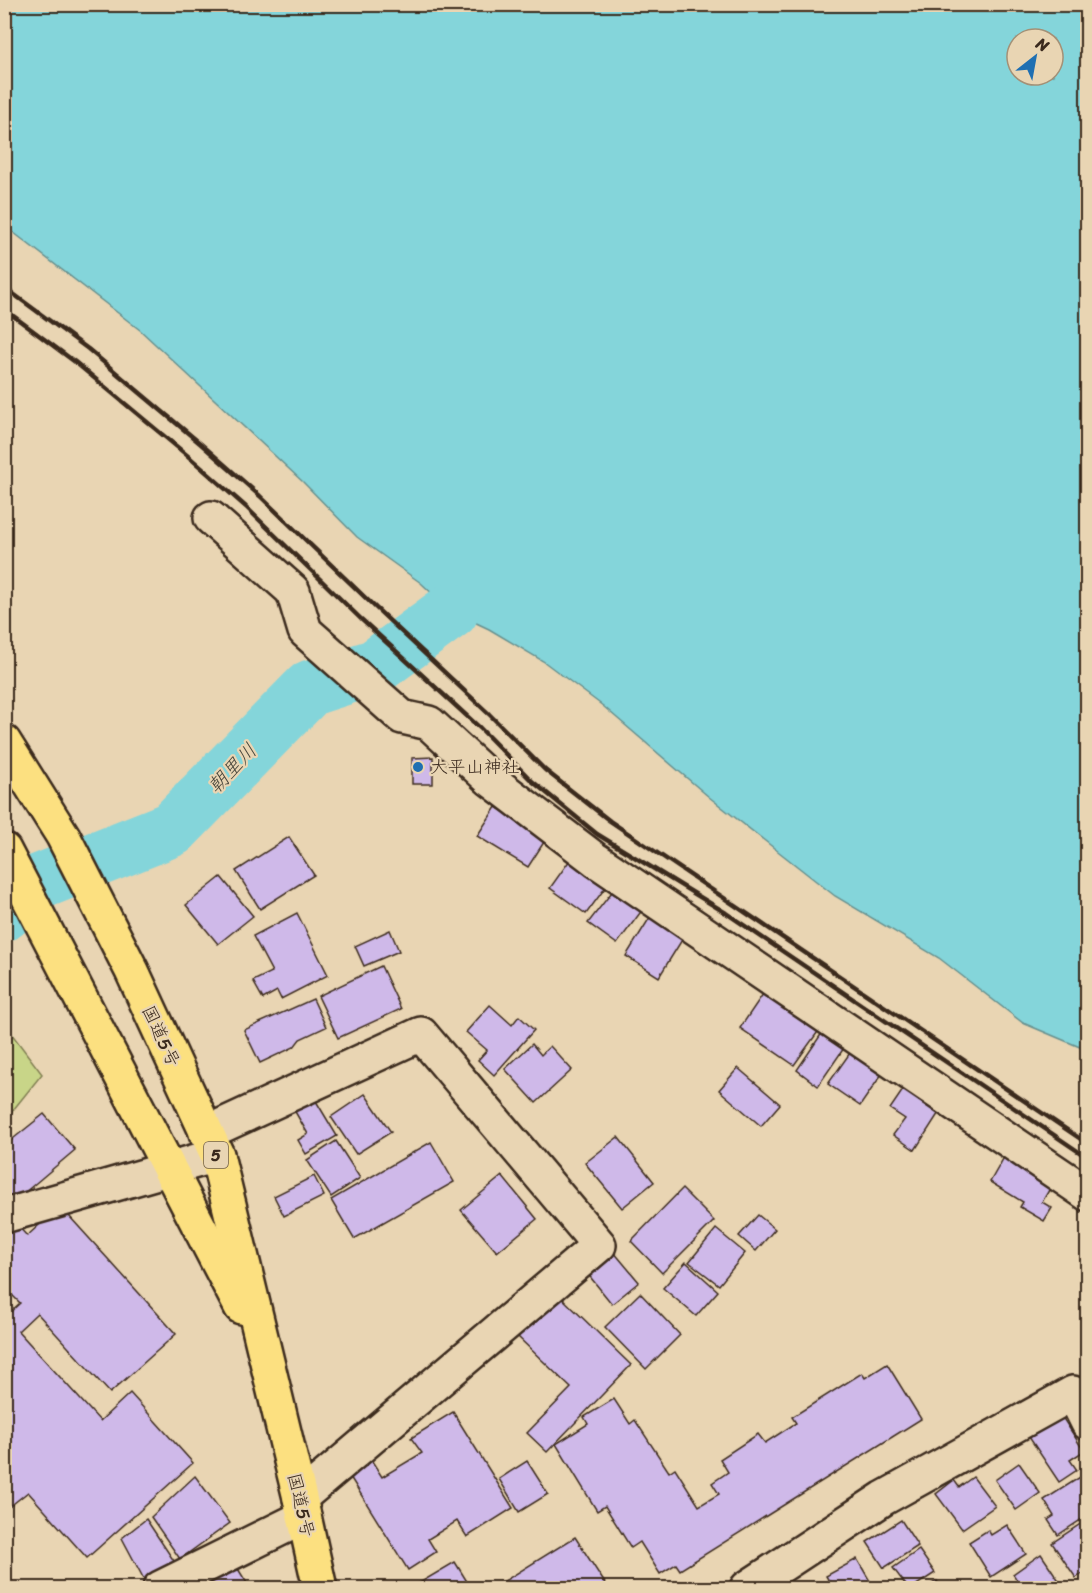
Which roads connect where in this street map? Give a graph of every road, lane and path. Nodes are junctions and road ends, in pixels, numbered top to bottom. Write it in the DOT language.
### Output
graph roads {
  1 [pos="211,518"];
  2 [pos="4,742"];
  3 [pos="4,850"];
  4 [pos="211,1144"];
  5 [pos="168,1169"];
  6 [pos="1088,1194"];
  7 [pos="4,1216"];
  8 [pos="265,1351"];
  9 [pos="1088,1423"];
  10 [pos="302,1507"];
  11 [pos="160,1588"];
  12 [pos="320,1588"];
  13 [pos="747,1588"];
  1 -- 6 [label="street"];
  2 -- 4 [label="highway, 国道5号 / 5"];
  3 -- 5 [label="highway, 国道5号 / 5"];
  4 -- 5 [label="street"];
  4 -- 8 [label="highway, 国道5号 / 5"];
  4 -- 10 [label="street"];
  5 -- 7 [label="street"];
  5 -- 8 [label="highway, 国道5号 / 5"];
  8 -- 10 [label="highway, 国道5号 / 5"];
  9 -- 13 [label="street"];
  10 -- 11 [label="street"];
  10 -- 12 [label="highway, 国道5号 / 5"];
}
